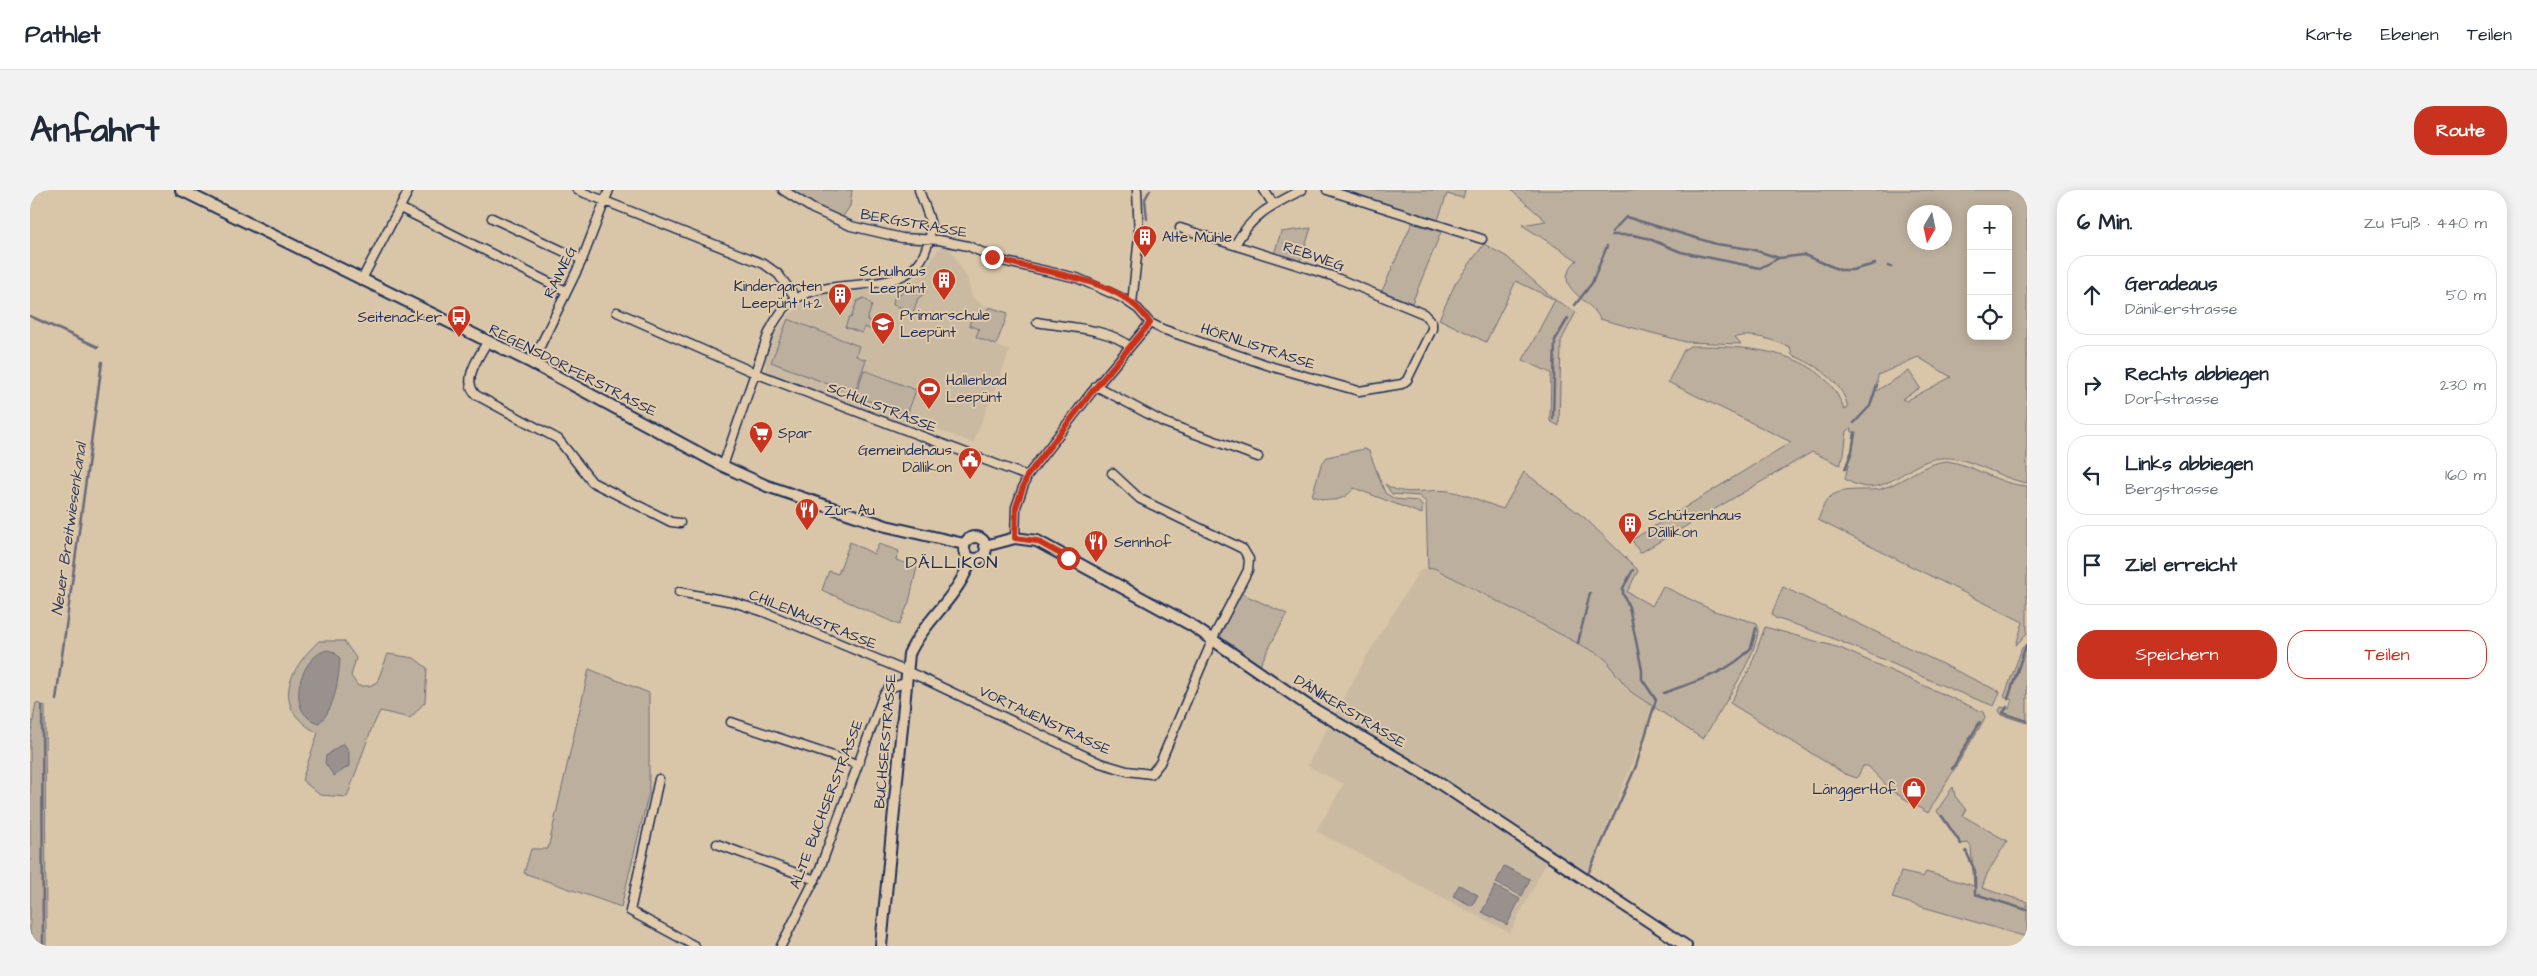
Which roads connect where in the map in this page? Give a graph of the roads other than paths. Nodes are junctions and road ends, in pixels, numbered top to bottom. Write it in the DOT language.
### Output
graph roads {
  1 [pos="182,190"];
  2 [pos="409,190"];
  3 [pos="577,190"];
  4 [pos="610,190"];
  5 [pos="783,190"];
  6 [pos="919,190"];
  7 [pos="1137,190"];
  8 [pos="1264,190"];
  9 [pos="1302,190"];
  10 [pos="1327,190"];
  11 [pos="194,193"];
  12 [pos="606,201"];
  13 [pos="1273,204"];
  14 [pos="400,208"];
  15 [pos="492,218"];
  16 [pos="1180,228"];
  17 [pos="1482,239"];
  18 [pos="929,240"];
  19 [pos="1236,245"];
  20 [pos="582,260"];
  21 [pos="362,279"];
  22 [pos="566,291"];
  23 [pos="796,298"];
  24 [pos="1132,304"];
  25 [pos="617,312"];
  26 [pos="1037,322"];
  27 [pos="1150,323"];
  28 [pos="487,342"];
  29 [pos="1128,346"];
  30 [pos="532,363"];
  31 [pos="755,373"];
  32 [pos="1096,386"];
  33 [pos="1359,391"];
  34 [pos="1258,457"];
  35 [pos="722,466"];
  36 [pos="1112,473"];
  37 [pos="1027,476"];
  38 [pos="680,523"];
  39 [pos="1015,538"];
  40 [pos="964,544"];
  41 [pos="985,546"];
  42 [pos="972,558"];
  43 [pos="679,592"];
  44 [pos="1213,641"];
  45 [pos="906,670"];
  46 [pos="905,683"];
  47 [pos="731,722"];
  48 [pos="857,764"];
  49 [pos="659,779"];
  50 [pos="717,844"];
  51 [pos="814,880"];
  52 [pos="695,946"];
  53 [pos="781,946"];
  54 [pos="881,946"];
  55 [pos="1686,946"];
  1 -- 11 [label="street, REGENSDORFERSTRASSE"];
  2 -- 14 [label="street"];
  3 -- 12 [label="street"];
  4 -- 12 [label="street, RAIWEG"];
  5 -- 18 [label="street, BERGSTRASSE"];
  6 -- 18 [label="street"];
  7 -- 24 [label="street"];
  8 -- 13 [label="street"];
  9 -- 13 [label="street"];
  10 -- 17 [label="street"];
  11 -- 21 [label="street, REGENSDORFERSTRASSE"];
  12 -- 20 [label="street, RAIWEG"];
  12 -- 23 [label="street"];
  13 -- 19 [label="street"];
  14 -- 21 [label="street"];
  14 -- 22 [label="street"];
  15 -- 20 [label="street"];
  16 -- 19 [label="street, REBWEG"];
  18 -- 23 [label="street"];
  18 -- 24 [label="street, BERGSTRASSE"];
  19 -- 33 [label="street, REBWEG"];
  20 -- 22 [label="street, RAIWEG"];
  21 -- 28 [label="street, REGENSDORFERSTRASSE"];
  22 -- 30 [label="street, RAIWEG"];
  23 -- 31 [label="street"];
  24 -- 27 [label="street, BERGSTRASSE"];
  25 -- 31 [label="street, SCHULSTRASSE"];
  26 -- 29 [label="street"];
  27 -- 29 [label="street"];
  27 -- 33 [label="street, HÖRNLISTRASSE"];
  28 -- 30 [label="street, REGENSDORFERSTRASSE"];
  28 -- 38 [label="street"];
  29 -- 32 [label="street"];
  30 -- 35 [label="street, REGENSDORFERSTRASSE"];
  31 -- 35 [label="street"];
  31 -- 37 [label="street, SCHULSTRASSE"];
  32 -- 34 [label="street"];
  32 -- 37 [label="street"];
  35 -- 40 [label="street, REGENSDORFERSTRASSE"];
  36 -- 44 [label="street"];
  37 -- 39 [label="street"];
  39 -- 41 [label="street, DÄNIKERSTRASSE"];
  39 -- 44 [label="street, DÄNIKERSTRASSE"];
  40 -- 41 [label="street"];
  40 -- 42 [label="street"];
  41 -- 42 [label="street"];
  42 -- 45 [label="street, BUCHSERSTRASSE"];
  43 -- 45 [label="street, CHILENAUSTRASSE"];
  44 -- 45 [label="street, VORTAUENSTRASSE"];
  44 -- 55 [label="street, DÄNIKERSTRASSE"];
  45 -- 46 [label="street, BUCHSERSTRASSE"];
  46 -- 48 [label="street, ALTE BUCHSERSTRASSE"];
  46 -- 54 [label="street, BUCHSERSTRASSE"];
  47 -- 48 [label="street"];
  48 -- 51 [label="street, ALTE BUCHSERSTRASSE"];
  49 -- 52 [label="street"];
  50 -- 51 [label="street"];
  51 -- 53 [label="street, ALTE BUCHSERSTRASSE"];
}
